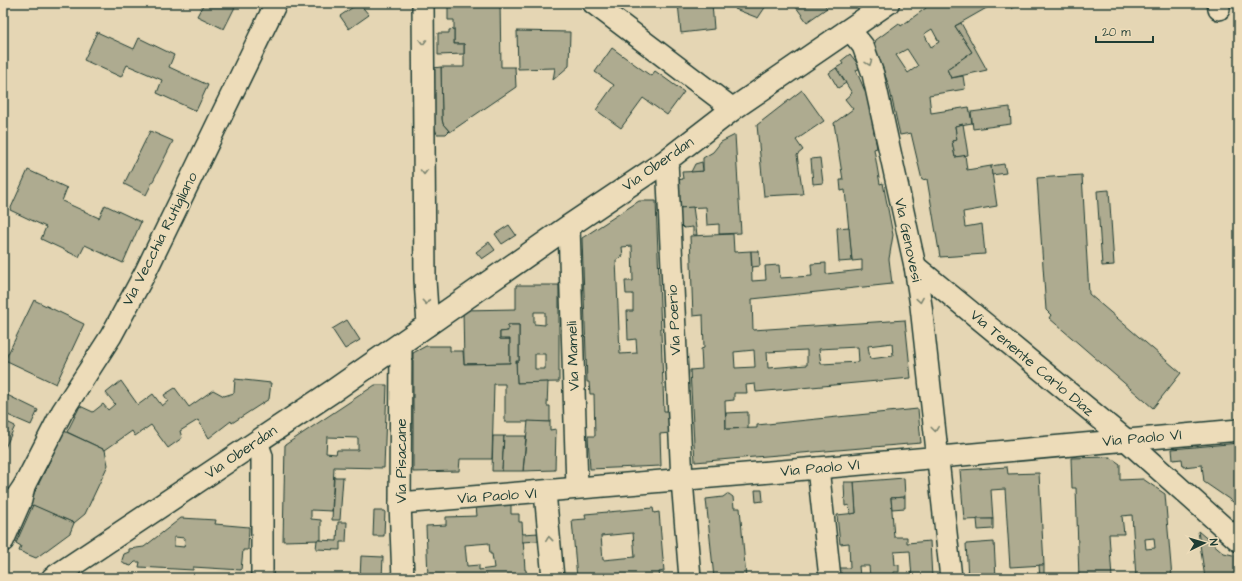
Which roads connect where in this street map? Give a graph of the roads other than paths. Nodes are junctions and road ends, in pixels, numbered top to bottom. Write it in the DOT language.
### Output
graph roads {
  1 [pos="276,3"];
  2 [pos="423,3"];
  3 [pos="592,3"];
  4 [pos="888,3"];
  5 [pos="850,30"];
  6 [pos="733,109"];
  7 [pos="667,160"];
  8 [pos="569,226"];
  9 [pos="915,266"];
  10 [pos="428,324"];
  11 [pos="401,344"];
  12 [pos="1239,430"];
  13 [pos="1125,439"];
  14 [pos="257,442"];
  15 [pos="939,457"];
  16 [pos="818,468"];
  17 [pos="28,477"];
  18 [pos="682,480"];
  19 [pos="577,487"];
  20 [pos="545,492"];
  21 [pos="3,499"];
  22 [pos="400,503"];
  23 [pos="4,529"];
  24 [pos="1239,541"];
  25 [pos="53,578"];
  26 [pos="262,578"];
  27 [pos="403,578"];
  28 [pos="553,578"];
  29 [pos="690,578"];
  30 [pos="830,578"];
  31 [pos="951,578"];
  1 -- 17 [label="street, Via Vecchia Rutigliano"];
  2 -- 10 [label="street, one-way"];
  3 -- 6 [label="street"];
  4 -- 5 [label="street, Via Oberdan"];
  5 -- 6 [label="street, Via Oberdan"];
  5 -- 9 [label="street, Via Genovesi, one-way"];
  6 -- 7 [label="street, Via Oberdan"];
  7 -- 8 [label="street, Via Oberdan"];
  7 -- 18 [label="street, Via Poerio"];
  8 -- 10 [label="street, Via Oberdan"];
  8 -- 19 [label="street, Via Mameli"];
  9 -- 13 [label="street, Via Tenente Carlo Diaz"];
  9 -- 15 [label="street, Via Genovesi, one-way"];
  10 -- 11 [label="street, Via Oberdan"];
  11 -- 14 [label="street, Via Oberdan"];
  11 -- 22 [label="street, Via Pisacane"];
  12 -- 13 [label="street, Via Paolo VI"];
  13 -- 15 [label="street, Via Paolo VI"];
  13 -- 24 [label="street, Via Tenente Carlo Diaz"];
  14 -- 25 [label="street, Via Oberdan"];
  14 -- 26 [label="street"];
  15 -- 16 [label="street, Via Paolo VI"];
  15 -- 31 [label="street, Via Genovesi"];
  16 -- 18 [label="street, Via Paolo VI"];
  16 -- 30 [label="street"];
  17 -- 21 [label="street, Via Vecchia Rutigliano"];
  17 -- 23 [label="street, Via Vecchia Rutigliano"];
  18 -- 19 [label="street, Via Paolo VI"];
  18 -- 29 [label="street, Via Poerio"];
  19 -- 20 [label="street, Via Paolo VI"];
  20 -- 22 [label="street, Via Paolo VI"];
  28 -- 20 [label="street, one-way"];
  22 -- 27 [label="street, Via Pisacane"];
}
